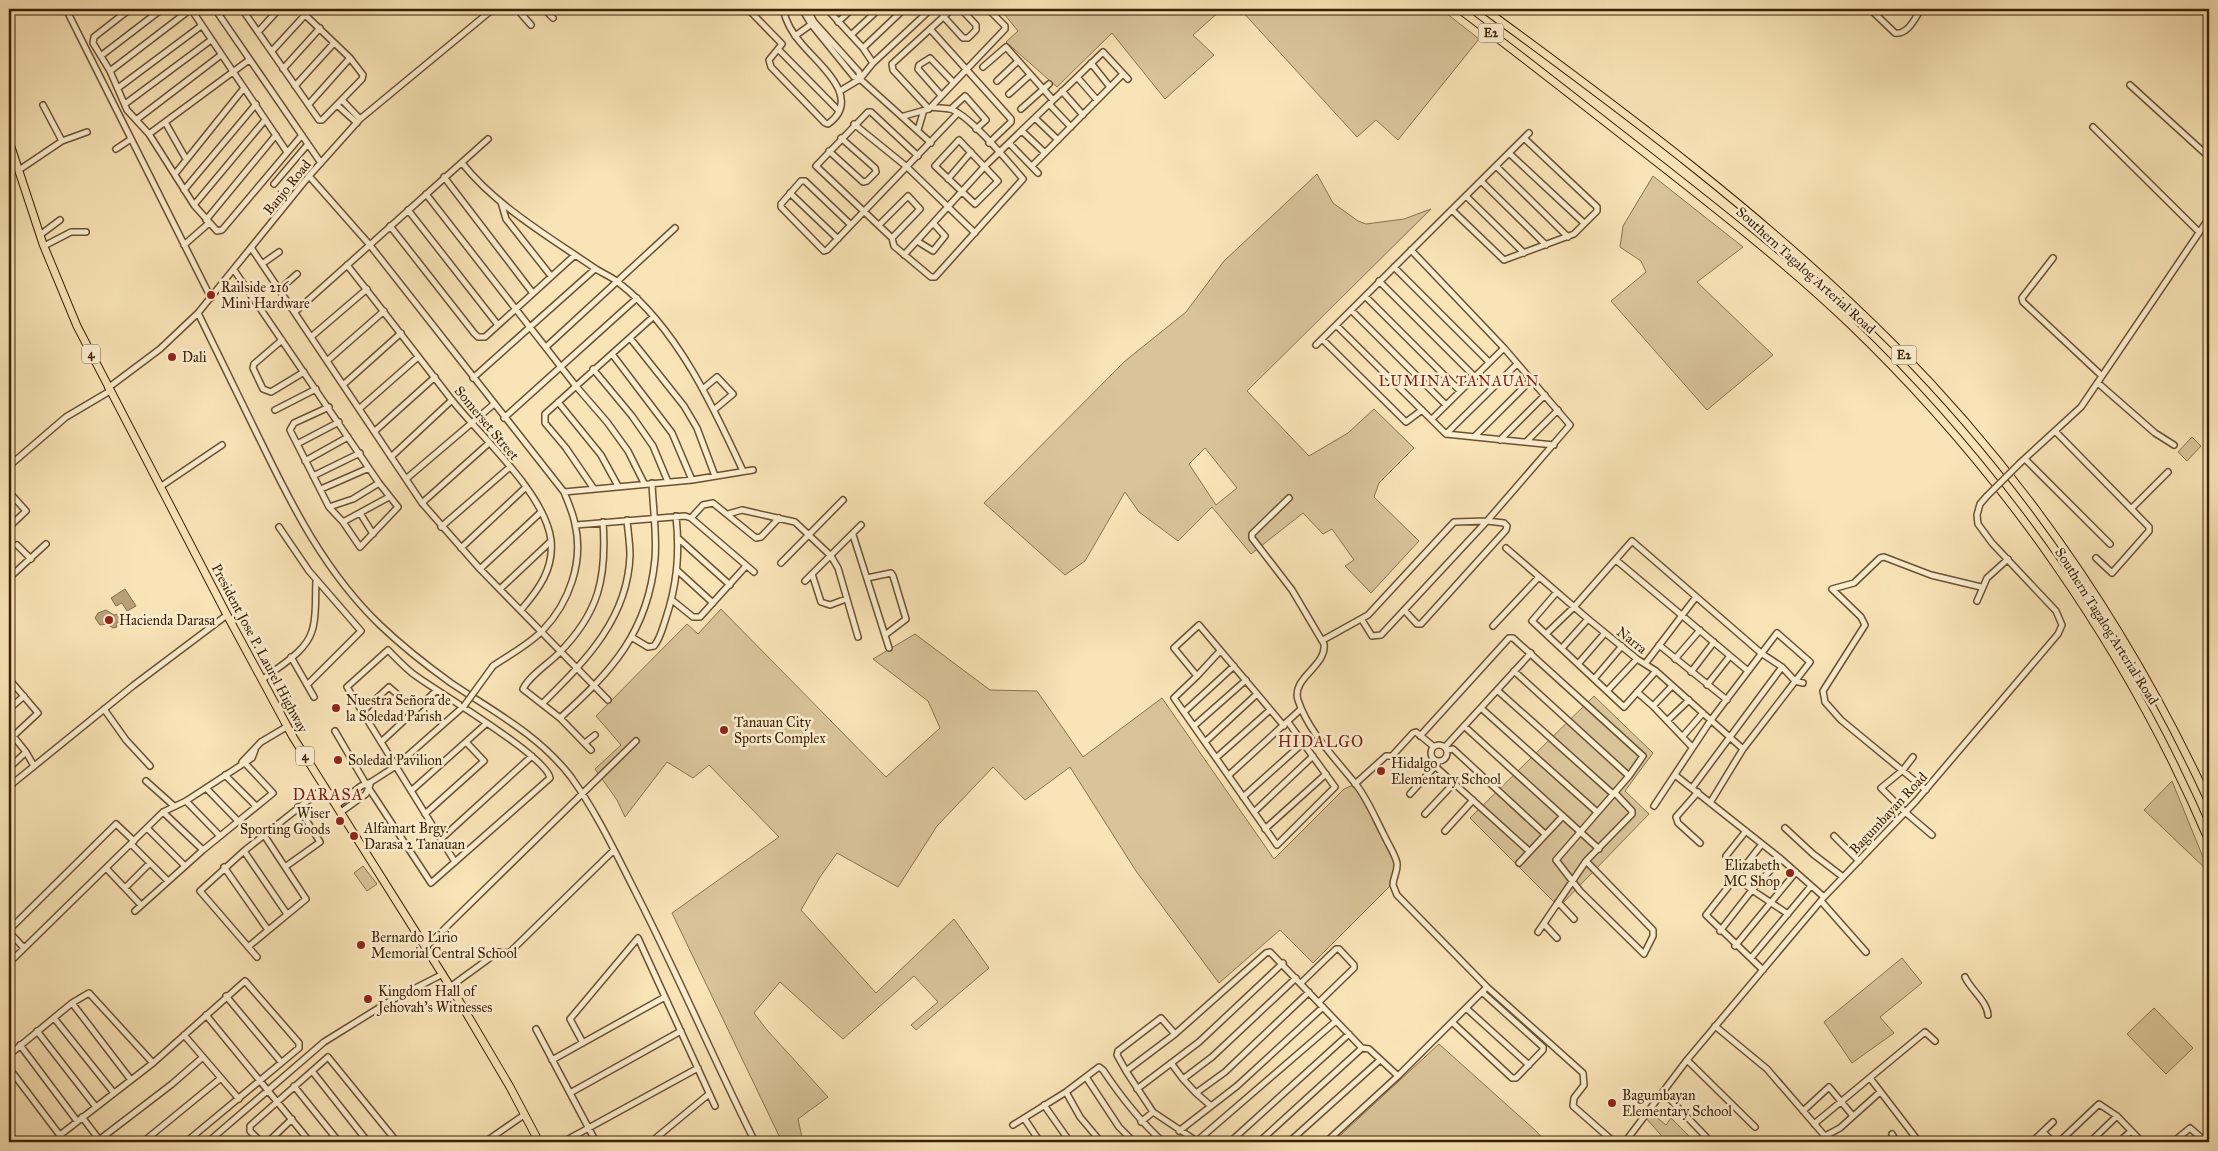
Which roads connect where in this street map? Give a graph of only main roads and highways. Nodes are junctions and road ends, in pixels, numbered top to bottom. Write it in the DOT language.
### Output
graph roads {
  1 [pos="1460,9"];
  2 [pos="1484,9"];
  3 [pos="9,141"];
  4 [pos="2209,802"];
  5 [pos="2209,841"];
  6 [pos="539,1142"];
  1 -- 5 [label="highway, Southern Tagalog Arterial Road / E2"];
  2 -- 4 [label="highway, Southern Tagalog Arterial Road / E2"];
  3 -- 6 [label="highway, President Jose P. Laurel Highway / 4"];
}
